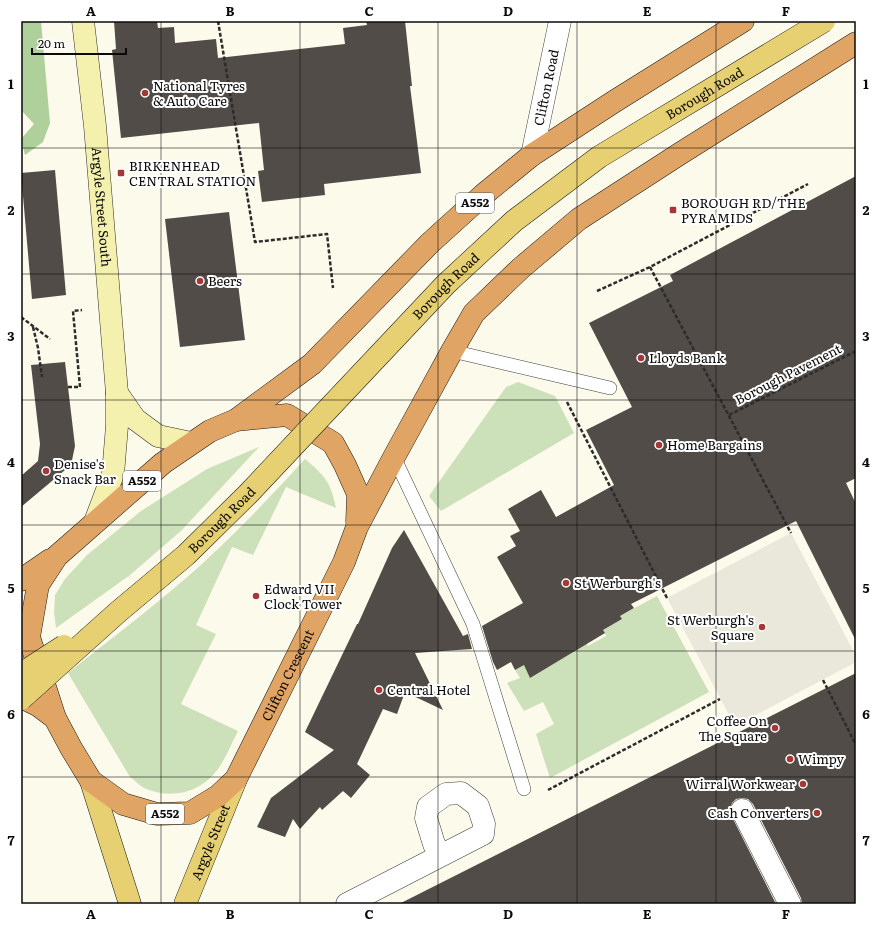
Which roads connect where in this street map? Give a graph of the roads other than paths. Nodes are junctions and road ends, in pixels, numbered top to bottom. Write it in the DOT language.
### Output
graph roads {
  1 [pos="83,21"];
  2 [pos="560,21"];
  3 [pos="743,21"];
  4 [pos="824,21"];
  5 [pos="856,43"];
  6 [pos="532,155"];
  7 [pos="452,351"];
  8 [pos="610,388"];
  9 [pos="117,393"];
  10 [pos="236,420"];
  11 [pos="192,443"];
  12 [pos="394,457"];
  13 [pos="95,522"];
  14 [pos="357,527"];
  15 [pos="57,556"];
  16 [pos="21,580"];
  17 [pos="118,612"];
  18 [pos="21,674"];
  19 [pos="21,698"];
  20 [pos="55,718"];
  21 [pos="236,779"];
  22 [pos="91,781"];
  23 [pos="524,789"];
  24 [pos="742,810"];
  25 [pos="441,855"];
  26 [pos="130,904"];
  27 [pos="185,904"];
  28 [pos="347,904"];
  29 [pos="790,904"];
  1 -- 9 [label="main road, Argyle Street South"];
  2 -- 6 [label="street, Clifton Road"];
  3 -- 6 [label="highway, A552"];
  4 -- 17 [label="main road, Borough Road, bridge"];
  5 -- 7 [label="highway"];
  6 -- 10 [label="highway, A552"];
  7 -- 8 [label="lane"];
  7 -- 12 [label="highway"];
  9 -- 11 [label="main road, Argyle Street South"];
  9 -- 13 [label="main road, Argyle Street South"];
  10 -- 11 [label="highway, A552"];
  10 -- 14 [label="highway, A552"];
  11 -- 13 [label="highway, A552"];
  12 -- 14 [label="highway"];
  12 -- 23 [label="lane"];
  13 -- 15 [label="highway, A552"];
  14 -- 21 [label="highway, Clifton Crescent"];
  15 -- 16 [label="highway"];
  15 -- 20 [label="highway, A552"];
  17 -- 18 [label="main road, Borough Road, bridge"];
  17 -- 19 [label="main road, Borough Road, bridge"];
  19 -- 20 [label="highway"];
  20 -- 22 [label="highway, A552"];
  21 -- 22 [label="highway, A552"];
  21 -- 27 [label="main road, Argyle Street"];
  22 -- 26 [label="main road, A552"];
  24 -- 29 [label="street"];
  25 -- 28 [label="street"];
}
